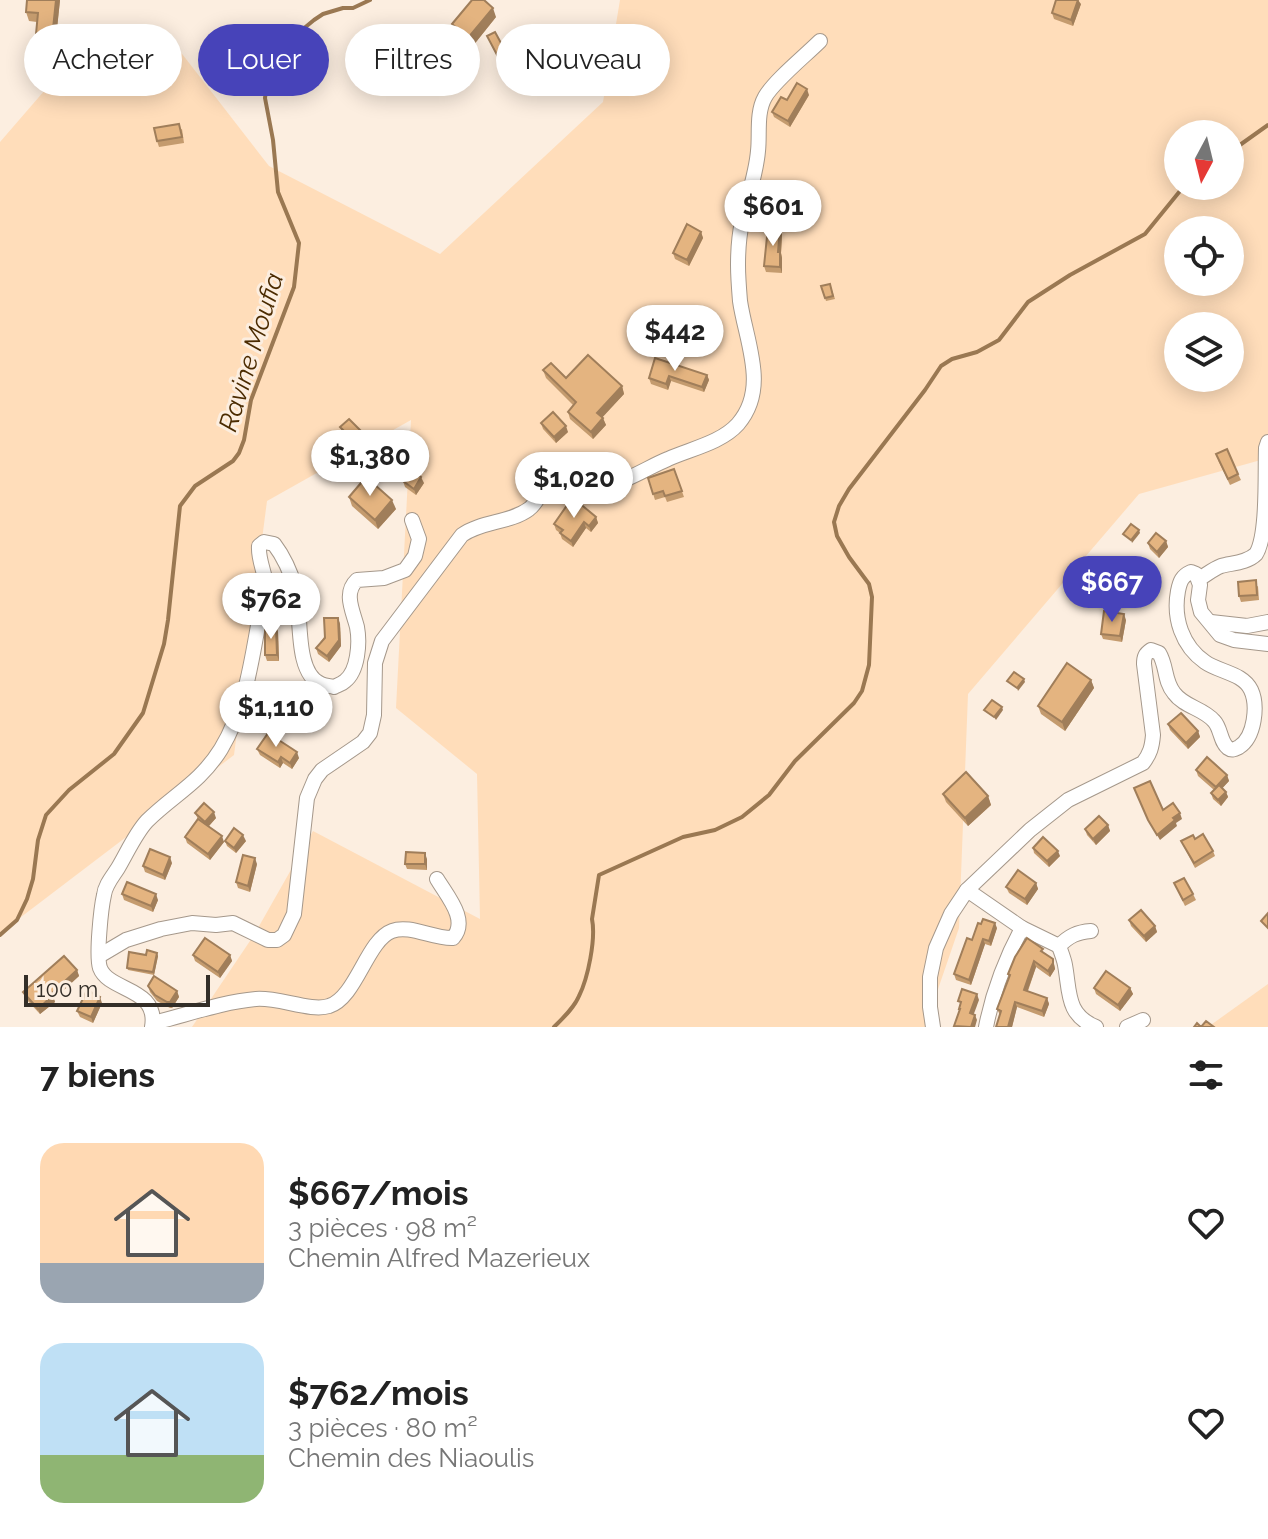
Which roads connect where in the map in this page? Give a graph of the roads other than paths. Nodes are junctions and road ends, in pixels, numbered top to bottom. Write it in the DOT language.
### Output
graph roads {
  1 [pos="820,41"];
  2 [pos="1268,442"];
  3 [pos="412,520"];
  4 [pos="1199,579"];
  5 [pos="1211,622"];
  6 [pos="1268,622"];
  7 [pos="1268,644"];
  8 [pos="437,879"];
  9 [pos="967,890"];
  10 [pos="1022,928"];
  11 [pos="1091,931"];
  12 [pos="1059,946"];
  13 [pos="99,956"];
  14 [pos="1143,1020"];
  15 [pos="153,1025"];
  16 [pos="933,1027"];
  17 [pos="986,1027"];
  18 [pos="1096,1027"];
  19 [pos="1127,1027"];
  1 -- 13 [label="street"];
  2 -- 4 [label="street"];
  3 -- 13 [label="street"];
  4 -- 5 [label="street"];
  4 -- 9 [label="street"];
  5 -- 6 [label="street"];
  5 -- 7 [label="street"];
  8 -- 15 [label="street"];
  9 -- 10 [label="street"];
  9 -- 16 [label="street"];
  10 -- 12 [label="street"];
  10 -- 17 [label="street"];
  11 -- 12 [label="street"];
  12 -- 18 [label="street"];
  13 -- 15 [label="street"];
  14 -- 19 [label="street"];
}
